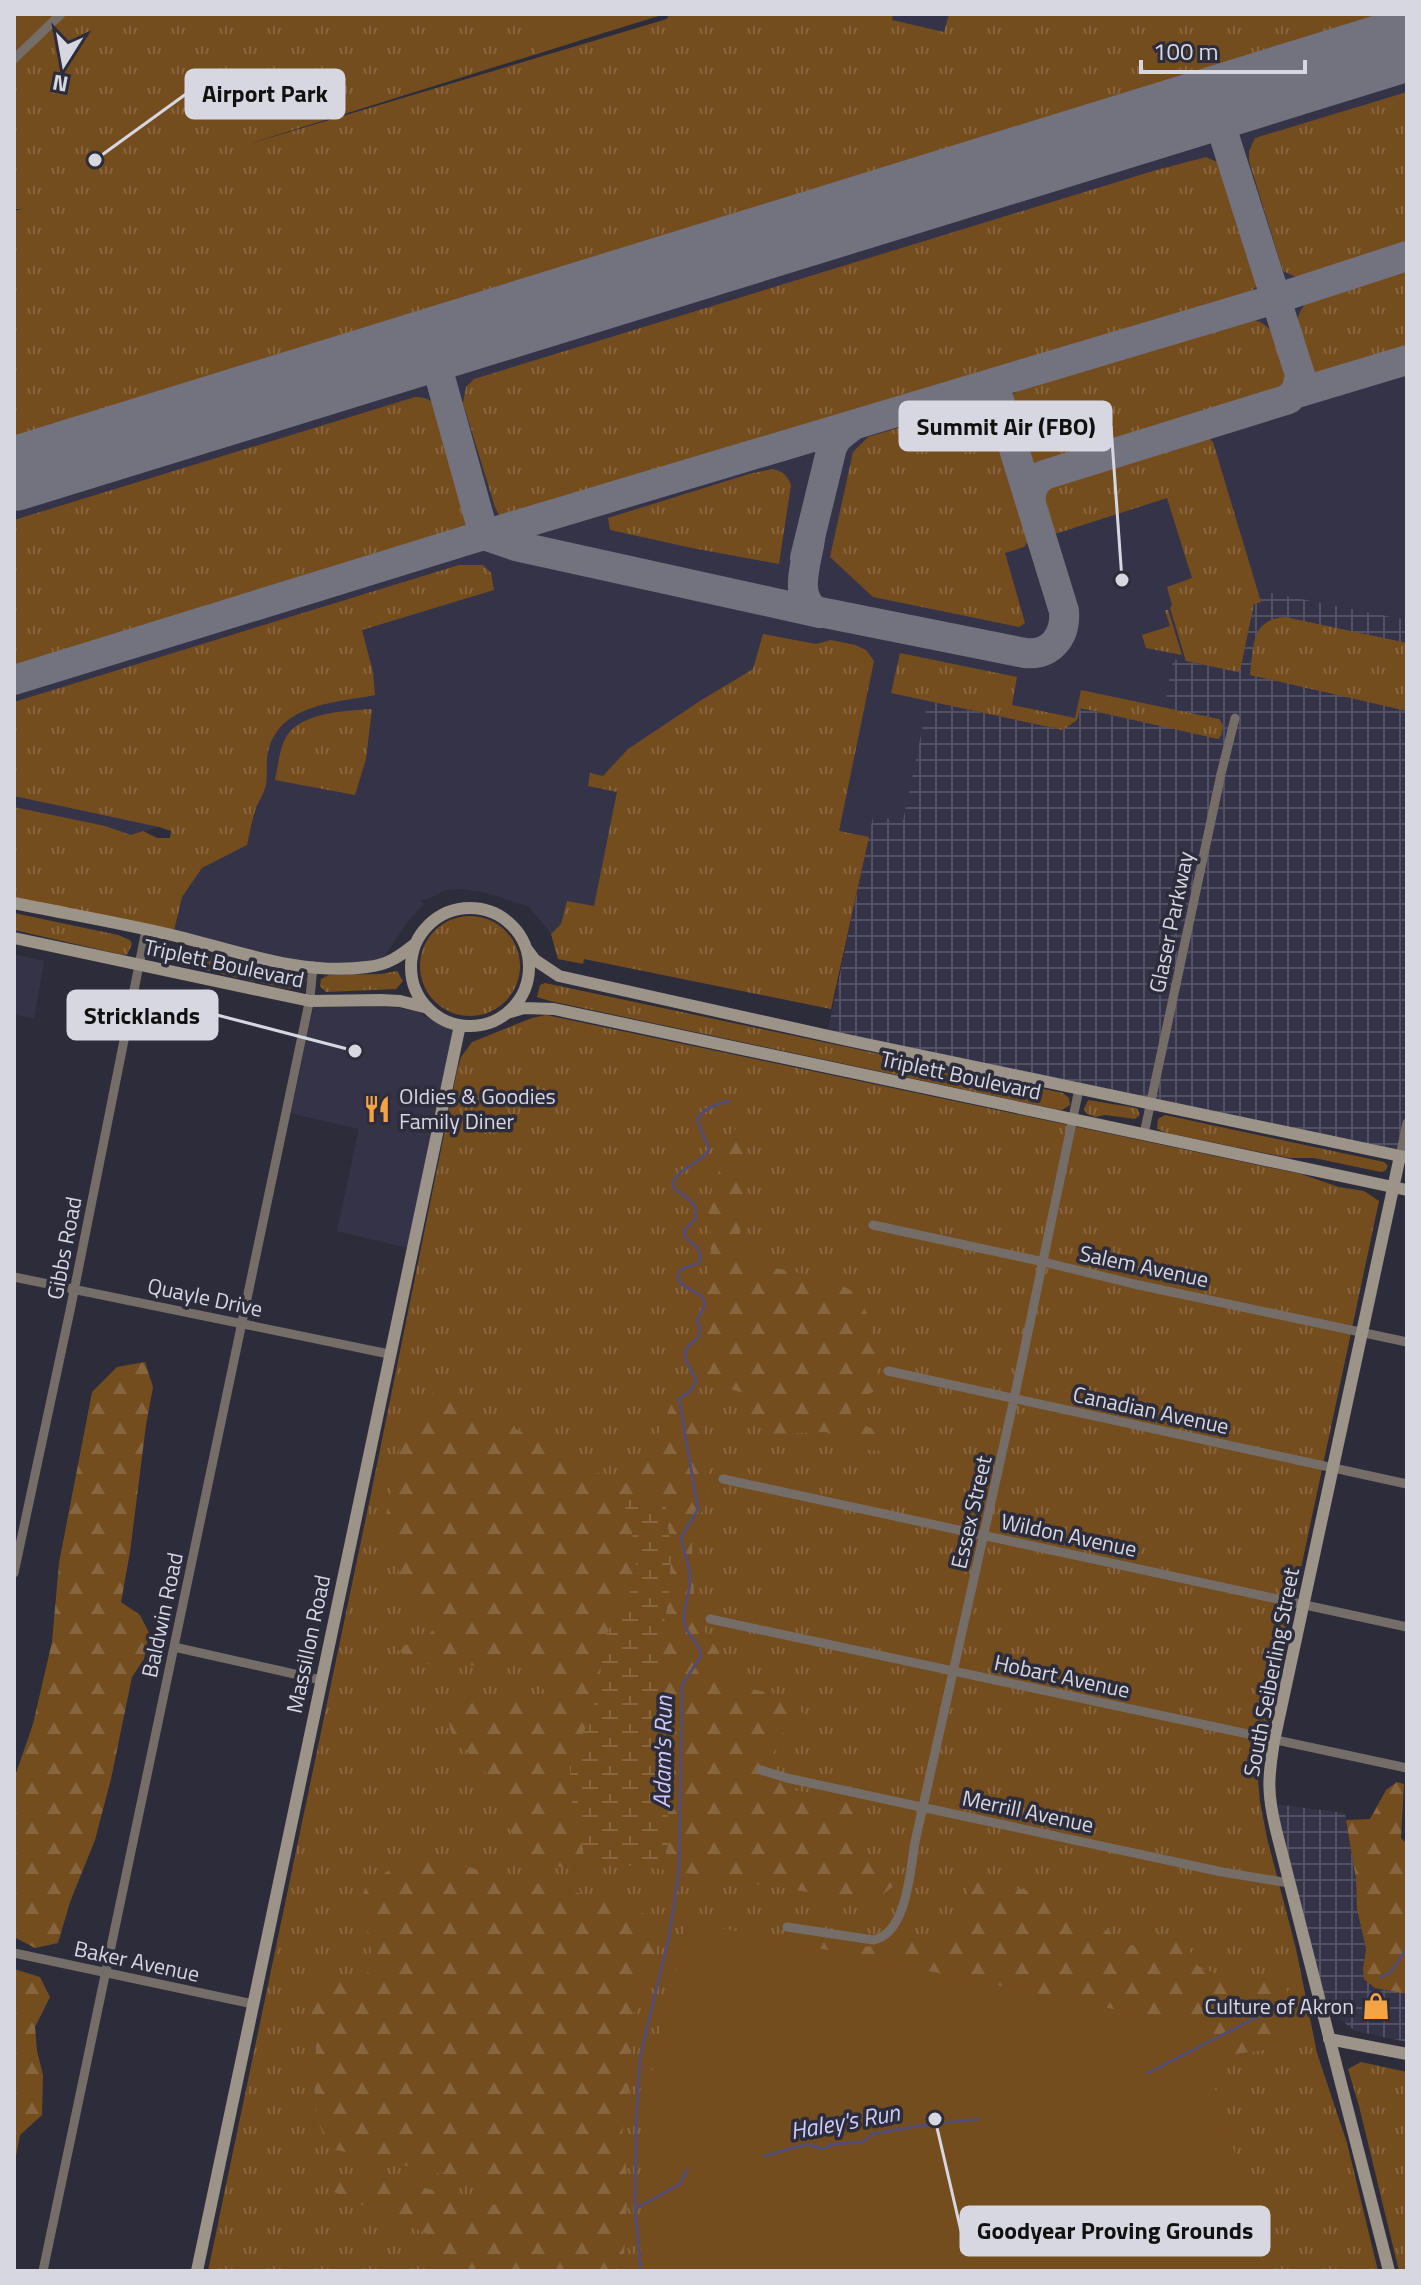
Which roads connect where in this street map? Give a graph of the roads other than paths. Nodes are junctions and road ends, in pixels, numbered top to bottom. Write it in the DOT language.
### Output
graph roads {
  1 [pos="61,14"];
  2 [pos="14,59"];
  3 [pos="1235,718"];
  4 [pos="14,903"];
  5 [pos="146,930"];
  6 [pos="14,938"];
  7 [pos="415,944"];
  8 [pos="526,948"];
  9 [pos="140,966"];
  10 [pos="313,966"];
  11 [pos="310,1001"];
  12 [pos="428,1008"];
  13 [pos="507,1013"];
  14 [pos="460,1025"];
  15 [pos="1079,1089"];
  16 [pos="1151,1104"];
  17 [pos="1073,1118"];
  18 [pos="1407,1123"];
  19 [pos="1144,1134"];
  20 [pos="1403,1157"];
  21 [pos="1393,1187"];
  22 [pos="1407,1190"];
  23 [pos="873,1225"];
  24 [pos="1044,1262"];
  25 [pos="14,1277"];
  26 [pos="74,1289"];
  27 [pos="241,1323"];
  28 [pos="1362,1331"];
  29 [pos="1407,1342"];
  30 [pos="389,1354"];
  31 [pos="888,1371"];
  32 [pos="1014,1399"];
  33 [pos="1333,1467"];
  34 [pos="723,1479"];
  35 [pos="1407,1484"];
  36 [pos="984,1536"];
  37 [pos="14,1573"];
  38 [pos="1304,1604"];
  39 [pos="710,1619"];
  40 [pos="1407,1627"];
  41 [pos="174,1647"];
  42 [pos="955,1671"];
  43 [pos="321,1680"];
  44 [pos="1274,1741"];
  45 [pos="1407,1768"];
  46 [pos="761,1770"];
  47 [pos="923,1808"];
  48 [pos="1289,1883"];
  49 [pos="787,1927"];
  50 [pos="14,1953"];
  51 [pos="106,1973"];
  52 [pos="253,2004"];
  53 [pos="1329,2039"];
  54 [pos="1407,2054"];
  55 [pos="43,2271"];
  56 [pos="197,2271"];
  57 [pos="1389,2271"];
  1 -- 2 [label="street"];
  3 -- 16 [label="street, Glaser Parkway"];
  4 -- 5 [label="main road, Triplett Boulevard"];
  5 -- 9 [label="street, Gibbs Road"];
  5 -- 10 [label="main road, Triplett Boulevard"];
  6 -- 9 [label="main road, Triplett Boulevard"];
  7 -- 8 [label="main road"];
  7 -- 10 [label="main road, Triplett Boulevard"];
  7 -- 12 [label="main road"];
  8 -- 13 [label="main road"];
  8 -- 15 [label="main road, Triplett Boulevard"];
  9 -- 11 [label="main road, Triplett Boulevard"];
  9 -- 26 [label="street, Gibbs Road"];
  10 -- 11 [label="street, Baldwin Road"];
  11 -- 12 [label="main road, Triplett Boulevard"];
  11 -- 27 [label="street, Baldwin Road"];
  12 -- 14 [label="main road"];
  13 -- 14 [label="main road"];
  13 -- 17 [label="main road, Triplett Boulevard"];
  14 -- 30 [label="main road, Massillon Road"];
  15 -- 16 [label="main road, Triplett Boulevard"];
  15 -- 17 [label="street, Essex Street"];
  16 -- 19 [label="street, Glaser Parkway"];
  16 -- 20 [label="main road, Triplett Boulevard"];
  17 -- 19 [label="main road, Triplett Boulevard"];
  17 -- 24 [label="street, Essex Street"];
  18 -- 20 [label="street, South Seiberling Street"];
  19 -- 21 [label="main road, Triplett Boulevard"];
  20 -- 21 [label="main road, South Seiberling Street"];
  21 -- 22 [label="main road, Triplett Boulevard"];
  21 -- 28 [label="main road, South Seiberling Street"];
  23 -- 24 [label="street, Salem Avenue"];
  24 -- 28 [label="street, Salem Avenue"];
  24 -- 32 [label="street, Essex Street"];
  25 -- 26 [label="street, Quayle Drive"];
  26 -- 27 [label="street, Quayle Drive"];
  26 -- 37 [label="street, Gibbs Road"];
  27 -- 30 [label="street, Quayle Drive"];
  27 -- 41 [label="street, Baldwin Road"];
  28 -- 29 [label="street, Salem Avenue"];
  28 -- 33 [label="main road, South Seiberling Street"];
  30 -- 43 [label="main road, Massillon Road"];
  31 -- 32 [label="street, Canadian Avenue"];
  32 -- 33 [label="street, Canadian Avenue"];
  32 -- 36 [label="street, Essex Street"];
  33 -- 35 [label="street, Canadian Avenue"];
  33 -- 38 [label="main road, South Seiberling Street"];
  34 -- 36 [label="street, Wildon Avenue"];
  36 -- 38 [label="street, Wildon Avenue"];
  36 -- 42 [label="street, Essex Street"];
  38 -- 40 [label="street, Wildon Avenue"];
  38 -- 44 [label="main road, South Seiberling Street"];
  39 -- 42 [label="street, Hobart Avenue"];
  41 -- 43 [label="street"];
  41 -- 51 [label="street, Baldwin Road"];
  42 -- 44 [label="street, Hobart Avenue"];
  42 -- 47 [label="street, Essex Street"];
  43 -- 52 [label="main road, Massillon Road"];
  44 -- 45 [label="street, Hobart Avenue"];
  44 -- 48 [label="main road, South Seiberling Street"];
  46 -- 47 [label="street, Merrill Avenue"];
  47 -- 48 [label="street, Merrill Avenue"];
  47 -- 49 [label="street, Essex Street"];
  48 -- 53 [label="main road, South Seiberling Street"];
  50 -- 51 [label="street, Baker Avenue"];
  51 -- 52 [label="street, Baker Avenue"];
  51 -- 55 [label="street, Baldwin Road"];
  52 -- 56 [label="main road, Massillon Road"];
  53 -- 54 [label="main road"];
  53 -- 57 [label="main road, South Seiberling Street"];
}
